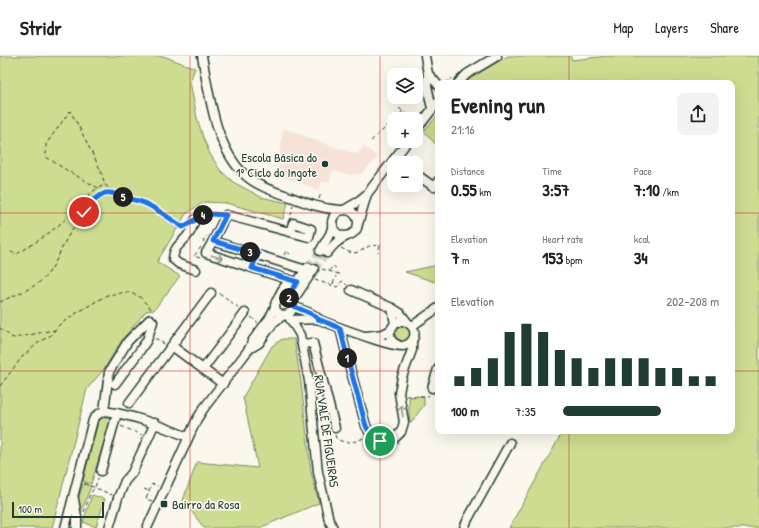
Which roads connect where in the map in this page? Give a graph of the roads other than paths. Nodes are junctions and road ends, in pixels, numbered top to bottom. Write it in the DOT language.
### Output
graph roads {
  1 [pos="202,56"];
  2 [pos="425,56"];
  3 [pos="496,56"];
  4 [pos="428,74"];
  5 [pos="461,80"];
  6 [pos="435,82"];
  7 [pos="435,106"];
  8 [pos="432,109"];
  9 [pos="423,121"];
  10 [pos="387,172"];
  11 [pos="423,179"];
  12 [pos="435,186"];
  13 [pos="367,194"];
  14 [pos="320,208"];
  15 [pos="342,210"];
  16 [pos="195,220"];
  17 [pos="358,221"];
  18 [pos="332,224"];
  19 [pos="290,232"];
  20 [pos="347,236"];
  21 [pos="208,241"];
  22 [pos="258,254"];
  23 [pos="252,268"];
  24 [pos="310,269"];
  25 [pos="196,270"];
  26 [pos="294,281"];
  27 [pos="351,290"];
  28 [pos="211,294"];
  29 [pos="293,303"];
  30 [pos="276,304"];
  31 [pos="392,308"];
  32 [pos="435,310"];
  33 [pos="245,313"];
  34 [pos="287,317"];
  35 [pos="318,319"];
  36 [pos="302,320"];
  37 [pos="410,325"];
  38 [pos="393,327"];
  39 [pos="340,328"];
  40 [pos="300,335"];
  41 [pos="361,335"];
  42 [pos="412,341"];
  43 [pos="302,344"];
  44 [pos="168,345"];
  45 [pos="398,345"];
  46 [pos="344,346"];
  47 [pos="249,349"];
  48 [pos="203,369"];
  49 [pos="435,379"];
  50 [pos="115,384"];
  51 [pos="223,384"];
  52 [pos="432,388"];
  53 [pos="128,403"];
  54 [pos="104,411"];
  55 [pos="117,413"];
  56 [pos="155,423"];
  57 [pos="335,432"];
  58 [pos="188,437"];
  59 [pos="510,443"];
  60 [pos="101,471"];
  61 [pos="74,497"];
  62 [pos="66,528"];
  63 [pos="77,528"];
  64 [pos="109,528"];
  65 [pos="147,528"];
  66 [pos="333,528"];
  67 [pos="464,528"];
  1 -- 14 [label="street"];
  2 -- 4 [label="street"];
  3 -- 5 [label="street"];
  4 -- 6 [label="street"];
  4 -- 8 [label="street"];
  7 -- 8 [label="street"];
  8 -- 9 [label="street"];
  10 -- 13 [label="street"];
  11 -- 12 [label="street"];
  13 -- 15 [label="street"];
  13 -- 17 [label="street"];
  14 -- 15 [label="street"];
  14 -- 18 [label="street"];
  15 -- 17 [label="street"];
  15 -- 18 [label="street"];
  16 -- 25 [label="street"];
  17 -- 20 [label="street"];
  18 -- 20 [label="street"];
  18 -- 20 [label="street"];
  19 -- 21 [label="street"];
  21 -- 22 [label="street"];
  21 -- 23 [label="street, one-way"];
  22 -- 23 [label="street"];
  22 -- 24 [label="street"];
  23 -- 26 [label="street"];
  24 -- 26 [label="street"];
  24 -- 29 [label="street"];
  26 -- 29 [label="street"];
  26 -- 30 [label="street"];
  27 -- 31 [label="street"];
  28 -- 44 [label="street"];
  29 -- 30 [label="street"];
  29 -- 34 [label="street"];
  29 -- 35 [label="street"];
  29 -- 36 [label="street, RUA VALE DE FIGUEIRAS"];
  30 -- 34 [label="street"];
  30 -- 47 [label="street"];
  31 -- 37 [label="street"];
  31 -- 38 [label="street"];
  32 -- 37 [label="street"];
  33 -- 48 [label="street"];
  34 -- 36 [label="street"];
  34 -- 40 [label="street, RUA VALE DE FIGUEIRAS"];
  34 -- 47 [label="street"];
  35 -- 36 [label="street"];
  35 -- 39 [label="street"];
  36 -- 40 [label="street, RUA VALE DE FIGUEIRAS"];
  37 -- 38 [label="street"];
  37 -- 42 [label="street"];
  38 -- 41 [label="street"];
  38 -- 45 [label="street"];
  39 -- 41 [label="street"];
  39 -- 46 [label="street"];
  40 -- 43 [label="street, RUA VALE DE FIGUEIRAS"];
  41 -- 45 [label="street"];
  41 -- 46 [label="street"];
  42 -- 45 [label="street"];
  46 -- 42 [label="street, one-way"];
  43 -- 57 [label="street"];
  43 -- 66 [label="street, RUA VALE DE FIGUEIRAS"];
  44 -- 48 [label="street"];
  44 -- 53 [label="street"];
  47 -- 51 [label="street"];
  48 -- 51 [label="street"];
  49 -- 52 [label="street"];
  50 -- 54 [label="street"];
  51 -- 58 [label="street"];
  54 -- 55 [label="street"];
  54 -- 61 [label="street"];
  55 -- 56 [label="street"];
  55 -- 60 [label="street"];
  56 -- 58 [label="street"];
  56 -- 64 [label="street"];
  58 -- 65 [label="street"];
  59 -- 67 [label="street"];
  61 -- 62 [label="street"];
  61 -- 63 [label="street"];
}
